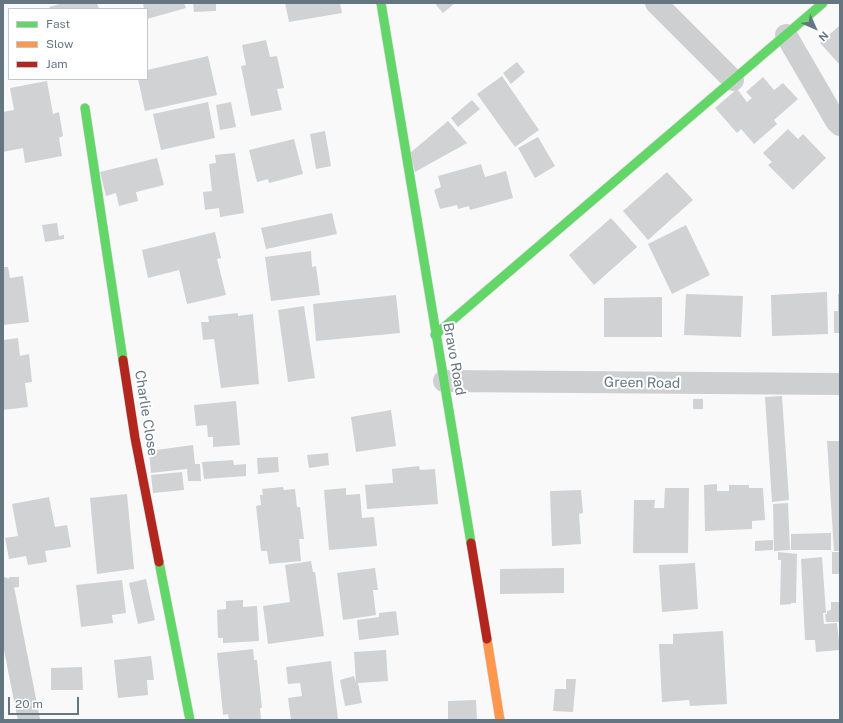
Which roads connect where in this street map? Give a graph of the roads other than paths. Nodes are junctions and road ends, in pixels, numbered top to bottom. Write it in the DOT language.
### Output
graph roads {
  1 [pos="382,3"];
  2 [pos="656,3"];
  3 [pos="823,3"];
  4 [pos="786,35"];
  5 [pos="733,80"];
  6 [pos="85,108"];
  7 [pos="840,125"];
  8 [pos="435,335"];
  9 [pos="444,381"];
  10 [pos="840,384"];
  11 [pos="3,588"];
  12 [pos="29,720"];
  13 [pos="190,720"];
  14 [pos="500,720"];
  1 -- 8 [label="street, Bravo Road"];
  2 -- 5 [label="street"];
  3 -- 4 [label="street"];
  4 -- 5 [label="street"];
  4 -- 7 [label="street"];
  5 -- 8 [label="street"];
  6 -- 13 [label="street, Charlie Close"];
  8 -- 9 [label="street, Bravo Road"];
  9 -- 10 [label="street, Green Road"];
  9 -- 14 [label="street, Bravo Road"];
  11 -- 12 [label="street"];
}
